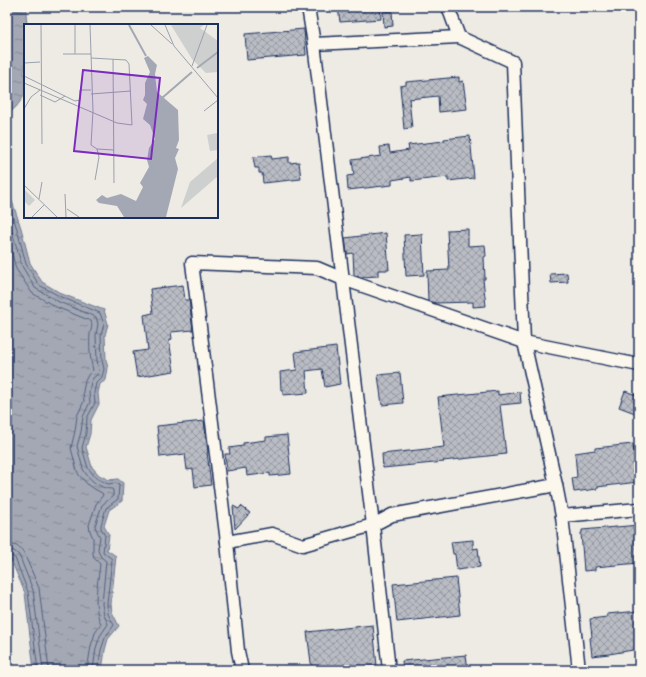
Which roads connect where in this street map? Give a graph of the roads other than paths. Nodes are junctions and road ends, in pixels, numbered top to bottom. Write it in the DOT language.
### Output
graph roads {
  1 [pos="308,7"];
  2 [pos="448,7"];
  3 [pos="459,37"];
  4 [pos="314,44"];
  5 [pos="343,279"];
  6 [pos="524,342"];
  7 [pos="639,365"];
  8 [pos="556,485"];
  9 [pos="639,509"];
  10 [pos="562,516"];
  11 [pos="373,525"];
  12 [pos="227,542"];
  13 [pos="242,670"];
  14 [pos="389,670"];
  15 [pos="579,670"];
  1 -- 4 [label="street"];
  2 -- 3 [label="street"];
  3 -- 4 [label="street"];
  3 -- 6 [label="street"];
  4 -- 5 [label="street"];
  5 -- 6 [label="street"];
  5 -- 11 [label="street"];
  5 -- 12 [label="street"];
  6 -- 7 [label="street"];
  6 -- 8 [label="street"];
  8 -- 10 [label="street"];
  8 -- 11 [label="street"];
  9 -- 10 [label="street"];
  10 -- 15 [label="street"];
  11 -- 12 [label="street"];
  11 -- 14 [label="street"];
  12 -- 13 [label="street"];
}
